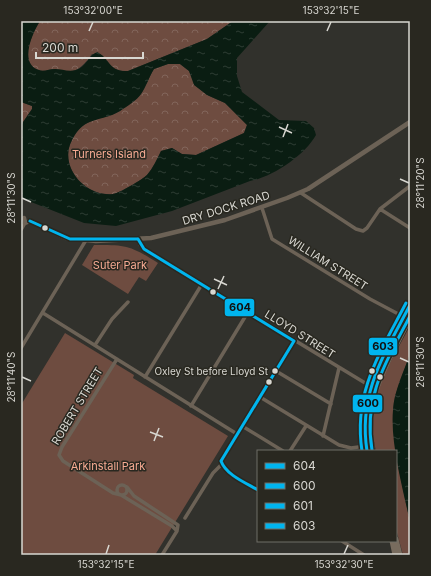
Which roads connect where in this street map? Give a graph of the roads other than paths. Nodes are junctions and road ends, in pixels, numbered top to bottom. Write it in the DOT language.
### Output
graph roads {
  1 [pos="410,122"];
  2 [pos="410,186"];
  3 [pos="301,193"];
  4 [pos="262,208"];
  5 [pos="380,209"];
  6 [pos="25,220"];
  7 [pos="410,228"];
  8 [pos="21,230"];
  9 [pos="138,239"];
  10 [pos="86,240"];
  11 [pos="202,284"];
  12 [pos="128,302"];
  13 [pos="410,305"];
  14 [pos="248,312"];
  15 [pos="43,313"];
  16 [pos="407,317"];
  17 [pos="294,341"];
  18 [pos="95,345"];
  19 [pos="21,348"];
  20 [pos="117,359"];
  21 [pos="339,368"];
  22 [pos="276,371"];
  23 [pos="144,377"];
  24 [pos="372,388"];
  25 [pos="260,397"];
  26 [pos="331,404"];
  27 [pos="191,406"];
  28 [pos="242,426"];
  29 [pos="306,426"];
  30 [pos="237,434"];
  31 [pos="323,436"];
  32 [pos="339,445"];
  33 [pos="366,449"];
  34 [pos="281,450"];
  35 [pos="291,450"];
  36 [pos="339,450"];
  37 [pos="373,450"];
  38 [pos="221,465"];
  39 [pos="120,486"];
  40 [pos="106,487"];
  41 [pos="127,488"];
  42 [pos="257,489"];
  43 [pos="121,495"];
  44 [pos="185,518"];
  45 [pos="177,531"];
  46 [pos="392,542"];
  47 [pos="397,542"];
  48 [pos="349,543"];
  49 [pos="162,555"];
  50 [pos="364,555"];
  51 [pos="395,555"];
  52 [pos="400,555"];
  1 -- 3 [label="street, DRY DOCK ROAD"];
  2 -- 5 [label="street"];
  3 -- 4 [label="street, DRY DOCK ROAD"];
  3 -- 5 [label="street"];
  4 -- 9 [label="street, DRY DOCK ROAD"];
  4 -- 16 [label="street, WILLIAM STREET"];
  5 -- 7 [label="street"];
  6 -- 8 [label="street"];
  6 -- 10 [label="street, DRY DOCK ROAD"];
  9 -- 10 [label="street, DRY DOCK ROAD"];
  9 -- 11 [label="street, LLOYD STREET"];
  10 -- 15 [label="street"];
  11 -- 14 [label="street, LLOYD STREET"];
  11 -- 23 [label="street"];
  12 -- 18 [label="street"];
  13 -- 16 [label="main road"];
  14 -- 17 [label="street, LLOYD STREET"];
  14 -- 27 [label="street"];
  15 -- 18 [label="street"];
  15 -- 19 [label="street"];
  16 -- 24 [label="main road"];
  17 -- 21 [label="street, LLOYD STREET"];
  17 -- 22 [label="street"];
  18 -- 20 [label="street"];
  20 -- 23 [label="street"];
  20 -- 40 [label="street, ROBERT STREET"];
  21 -- 24 [label="street, LLOYD STREET"];
  21 -- 26 [label="street"];
  22 -- 25 [label="street"];
  22 -- 26 [label="street"];
  23 -- 27 [label="street"];
  24 -- 33 [label="main road"];
  24 -- 37 [label="main road"];
  25 -- 28 [label="street"];
  25 -- 29 [label="street"];
  26 -- 31 [label="street"];
  27 -- 30 [label="street"];
  28 -- 30 [label="street"];
  28 -- 34 [label="street"];
  29 -- 31 [label="street"];
  29 -- 35 [label="street"];
  30 -- 38 [label="street"];
  31 -- 32 [label="street"];
  32 -- 33 [label="street"];
  32 -- 36 [label="street"];
  38 -- 42 [label="street"];
  38 -- 44 [label="street"];
  39 -- 40 [label="street"];
  39 -- 41 [label="street"];
  39 -- 43 [label="street"];
  40 -- 43 [label="street, ROBERT STREET"];
  41 -- 43 [label="street"];
  41 -- 45 [label="street"];
  43 -- 45 [label="street, ROBERT STREET"];
  45 -- 49 [label="street"];
  46 -- 51 [label="main road"];
  47 -- 52 [label="main road"];
  48 -- 50 [label="street"];
}
